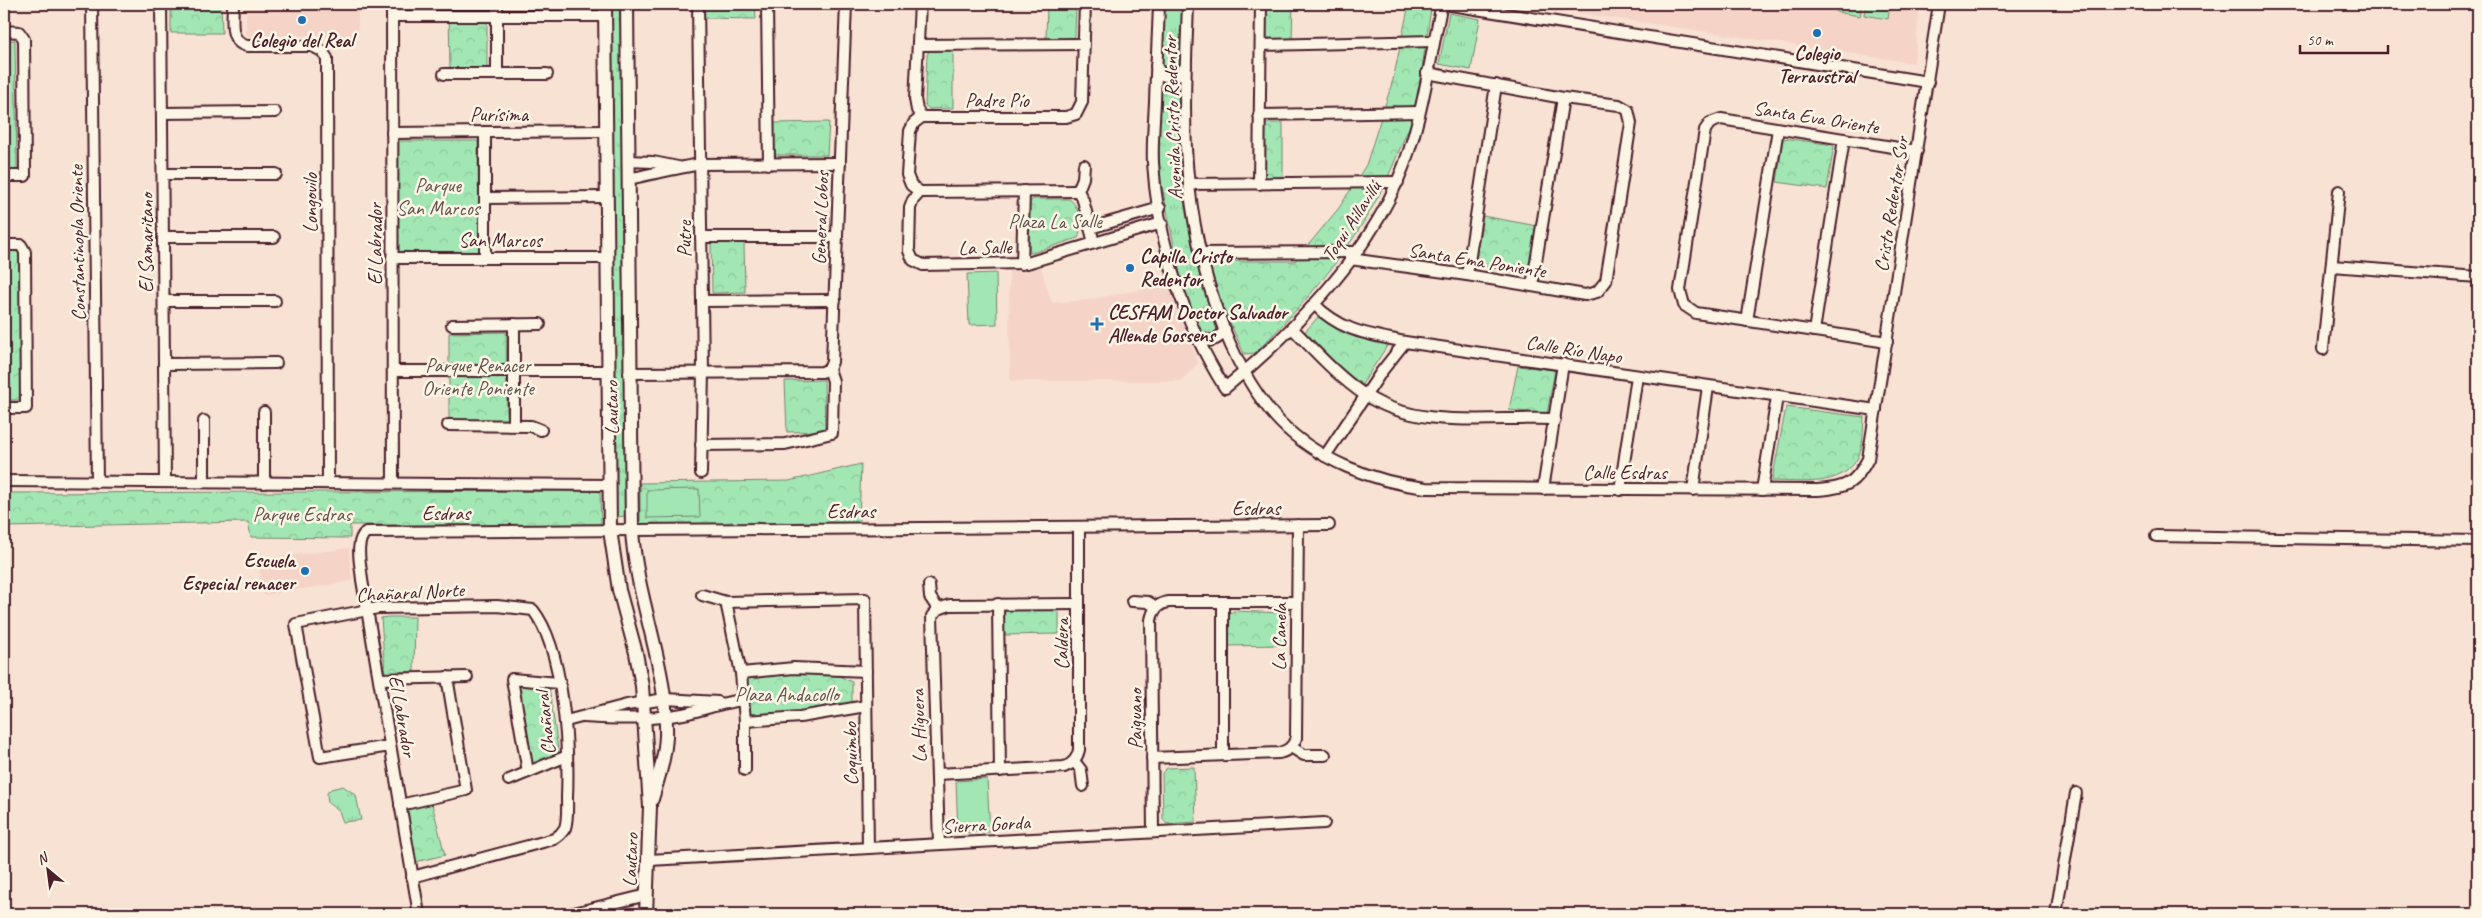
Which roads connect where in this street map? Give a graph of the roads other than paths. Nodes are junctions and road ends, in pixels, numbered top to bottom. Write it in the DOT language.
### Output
graph roads {
  1 [pos="92,4"];
  2 [pos="162,4"];
  3 [pos="233,4"];
  4 [pos="392,4"];
  5 [pos="497,4"];
  6 [pos="626,4"];
  7 [pos="698,4"];
  8 [pos="767,4"];
  9 [pos="846,4"];
  10 [pos="920,4"];
  11 [pos="1085,4"];
  12 [pos="1159,4"];
  13 [pos="1188,4"];
  14 [pos="1261,4"];
  15 [pos="1443,4"];
  16 [pos="1939,4"];
  17 [pos="605,10"];
  18 [pos="392,16"];
  19 [pos="497,16"];
  20 [pos="4,31"];
  21 [pos="606,38"];
  22 [pos="627,39"];
  23 [pos="1434,41"];
  24 [pos="1084,44"];
  25 [pos="918,45"];
  26 [pos="1260,46"];
  27 [pos="1156,66"];
  28 [pos="1186,66"];
  29 [pos="1427,73"];
  30 [pos="444,74"];
  31 [pos="497,74"];
  32 [pos="547,74"];
  33 [pos="1928,82"];
  34 [pos="1496,86"];
  35 [pos="1562,98"];
  36 [pos="275,112"];
  37 [pos="1418,112"];
  38 [pos="162,113"];
  39 [pos="1259,115"];
  40 [pos="922,117"];
  41 [pos="1778,128"];
  42 [pos="606,131"];
  43 [pos="485,132"];
  44 [pos="392,133"];
  45 [pos="1844,139"];
  46 [pos="1916,151"];
  47 [pos="628,161"];
  48 [pos="840,163"];
  49 [pos="701,164"];
  50 [pos="769,164"];
  51 [pos="1084,165"];
  52 [pos="679,167"];
  53 [pos="163,174"];
  54 [pos="276,174"];
  55 [pos="4,176"];
  56 [pos="628,178"];
  57 [pos="1398,182"];
  58 [pos="1189,184"];
  59 [pos="1259,184"];
  60 [pos="1024,191"];
  61 [pos="1078,191"];
  62 [pos="2339,191"];
  63 [pos="920,192"];
  64 [pos="607,197"];
  65 [pos="486,198"];
  66 [pos="1160,208"];
  67 [pos="1162,223"];
  68 [pos="1090,228"];
  69 [pos="837,236"];
  70 [pos="164,237"];
  71 [pos="274,237"];
  72 [pos="702,237"];
  73 [pos="1094,243"];
  74 [pos="4,245"];
  75 [pos="1201,253"];
  76 [pos="1353,255"];
  77 [pos="392,258"];
  78 [pos="485,258"];
  79 [pos="608,258"];
  80 [pos="1022,264"];
  81 [pos="2332,266"];
  82 [pos="1467,275"];
  83 [pos="2478,277"];
  84 [pos="1532,286"];
  85 [pos="834,300"];
  86 [pos="164,301"];
  87 [pos="275,301"];
  88 [pos="702,301"];
  89 [pos="1314,304"];
  90 [pos="1747,321"];
  91 [pos="514,324"];
  92 [pos="540,324"];
  93 [pos="452,325"];
  94 [pos="1292,328"];
  95 [pos="1225,329"];
  96 [pos="1814,331"];
  97 [pos="1197,338"];
  98 [pos="1405,342"];
  99 [pos="1887,342"];
  100 [pos="2323,348"];
  101 [pos="276,363"];
  102 [pos="164,364"];
  103 [pos="1563,364"];
  104 [pos="829,369"];
  105 [pos="393,371"];
  106 [pos="514,371"];
  107 [pos="608,371"];
  108 [pos="1246,371"];
  109 [pos="703,372"];
  110 [pos="630,373"];
  111 [pos="1637,376"];
  112 [pos="1708,387"];
  113 [pos="1225,388"];
  114 [pos="1366,396"];
  115 [pos="1777,397"];
  116 [pos="4,408"];
  117 [pos="1876,410"];
  118 [pos="264,412"];
  119 [pos="609,417"];
  120 [pos="630,418"];
  121 [pos="1555,419"];
  122 [pos="204,421"];
  123 [pos="448,426"];
  124 [pos="514,426"];
  125 [pos="541,430"];
  126 [pos="701,445"];
  127 [pos="1325,456"];
  128 [pos="701,473"];
  129 [pos="4,481"];
  130 [pos="97,482"];
  131 [pos="165,482"];
  132 [pos="204,482"];
  133 [pos="264,483"];
  134 [pos="328,483"];
  135 [pos="393,483"];
  136 [pos="609,485"];
  137 [pos="1543,490"];
  138 [pos="1620,490"];
  139 [pos="1693,490"];
  140 [pos="1762,490"];
  141 [pos="1298,525"];
  142 [pos="1329,525"];
  143 [pos="1079,527"];
  144 [pos="610,530"];
  145 [pos="632,530"];
  146 [pos="373,531"];
  147 [pos="2156,536"];
  148 [pos="2478,541"];
  149 [pos="929,585"];
  150 [pos="702,595"];
  151 [pos="1132,600"];
  152 [pos="726,602"];
  153 [pos="1223,602"];
  154 [pos="1297,602"];
  155 [pos="998,604"];
  156 [pos="1078,604"];
  157 [pos="1156,607"];
  158 [pos="527,608"];
  159 [pos="367,609"];
  160 [pos="938,609"];
  161 [pos="866,671"];
  162 [pos="740,673"];
  163 [pos="467,676"];
  164 [pos="447,677"];
  165 [pos="378,679"];
  166 [pos="559,683"];
  167 [pos="665,699"];
  168 [pos="743,700"];
  169 [pos="644,702"];
  170 [pos="724,702"];
  171 [pos="866,706"];
  172 [pos="584,717"];
  173 [pos="666,717"];
  174 [pos="645,719"];
  175 [pos="566,721"];
  176 [pos="745,721"];
  177 [pos="390,746"];
  178 [pos="1291,747"];
  179 [pos="1223,754"];
  180 [pos="1325,755"];
  181 [pos="567,756"];
  182 [pos="1152,758"];
  183 [pos="1074,761"];
  184 [pos="745,770"];
  185 [pos="1000,771"];
  186 [pos="528,772"];
  187 [pos="937,774"];
  188 [pos="509,780"];
  189 [pos="1083,786"];
  190 [pos="2076,793"];
  191 [pos="400,805"];
  192 [pos="650,807"];
  193 [pos="1324,823"];
  194 [pos="1153,832"];
  195 [pos="939,844"];
  196 [pos="868,848"];
  197 [pos="649,860"];
  198 [pos="412,877"];
  199 [pos="647,895"];
  200 [pos="419,914"];
  201 [pos="570,914"];
  202 [pos="646,914"];
  203 [pos="2056,914"];
  1 -- 130 [label="street, Constantinopla Oriente"];
  2 -- 38 [label="street, El Samaritano"];
  3 -- 134 [label="street, Longovilo"];
  4 -- 18 [label="street, El Labrador"];
  5 -- 19 [label="street"];
  6 -- 22 [label="street, Lautaro"];
  7 -- 49 [label="street, Putre"];
  8 -- 50 [label="street"];
  9 -- 48 [label="street, General Lobos"];
  10 -- 25 [label="street"];
  11 -- 24 [label="street, Padre Pío"];
  12 -- 27 [label="street, Avenida Cristo Redentor"];
  13 -- 28 [label="street, Avenida Cristo Redentor"];
  14 -- 26 [label="street"];
  15 -- 23 [label="street, Toqui Aillavillú"];
  15 -- 33 [label="street"];
  16 -- 33 [label="street, Cristo Redentor Sur"];
  17 -- 19 [label="street"];
  17 -- 21 [label="street, Lautaro"];
  18 -- 19 [label="street"];
  18 -- 44 [label="street, El Labrador"];
  19 -- 31 [label="street"];
  20 -- 55 [label="street"];
  21 -- 22 [label="street"];
  21 -- 42 [label="street, Lautaro"];
  22 -- 47 [label="street, Lautaro"];
  23 -- 26 [label="street"];
  23 -- 29 [label="street, Toqui Aillavillú"];
  24 -- 25 [label="street"];
  24 -- 40 [label="street, Padre Pío"];
  25 -- 40 [label="street"];
  26 -- 39 [label="street"];
  27 -- 28 [label="street"];
  27 -- 66 [label="street, Avenida Cristo Redentor"];
  28 -- 58 [label="street, Avenida Cristo Redentor"];
  29 -- 34 [label="street"];
  29 -- 37 [label="street, Toqui Aillavillú"];
  30 -- 31 [label="street"];
  31 -- 32 [label="street"];
  33 -- 46 [label="street, Cristo Redentor Sur"];
  34 -- 35 [label="street"];
  34 -- 82 [label="street"];
  35 -- 84 [label="street"];
  35 -- 84 [label="street, Santa Ema Poniente"];
  36 -- 38 [label="street"];
  37 -- 39 [label="street"];
  37 -- 57 [label="street, Toqui Aillavillú"];
  38 -- 53 [label="street, El Samaritano"];
  39 -- 59 [label="street"];
  40 -- 63 [label="street"];
  41 -- 45 [label="street, Santa Eva Oriente"];
  41 -- 90 [label="street"];
  41 -- 90 [label="street, Santa Eva Oriente"];
  42 -- 43 [label="street, Purísima"];
  42 -- 64 [label="street, Lautaro"];
  43 -- 44 [label="street, Purísima"];
  43 -- 65 [label="street"];
  44 -- 77 [label="street, El Labrador"];
  45 -- 46 [label="street, Santa Eva Oriente"];
  45 -- 96 [label="street"];
  46 -- 99 [label="street, Cristo Redentor Sur"];
  47 -- 52 [label="street"];
  47 -- 56 [label="street, Lautaro"];
  48 -- 50 [label="street"];
  48 -- 69 [label="street, General Lobos"];
  49 -- 50 [label="street"];
  49 -- 52 [label="street"];
  49 -- 72 [label="street, Putre"];
  51 -- 61 [label="street"];
  52 -- 56 [label="street"];
  53 -- 54 [label="street"];
  53 -- 70 [label="street, El Samaritano"];
  56 -- 110 [label="street, Lautaro"];
  57 -- 59 [label="street"];
  57 -- 76 [label="street, Toqui Aillavillú"];
  58 -- 59 [label="street"];
  58 -- 75 [label="street, Avenida Cristo Redentor"];
  60 -- 61 [label="street"];
  60 -- 63 [label="street"];
  60 -- 80 [label="street"];
  61 -- 68 [label="street"];
  62 -- 81 [label="street"];
  63 -- 80 [label="street, La Salle"];
  64 -- 65 [label="street"];
  64 -- 79 [label="street, Lautaro"];
  65 -- 78 [label="street"];
  66 -- 67 [label="street, Avenida Cristo Redentor"];
  66 -- 68 [label="street"];
  67 -- 73 [label="street, La Salle"];
  67 -- 97 [label="street, Avenida Cristo Redentor"];
  68 -- 73 [label="street"];
  69 -- 72 [label="street"];
  69 -- 85 [label="street, General Lobos"];
  70 -- 71 [label="street"];
  70 -- 86 [label="street, El Samaritano"];
  72 -- 88 [label="street, Putre"];
  73 -- 80 [label="street, La Salle"];
  74 -- 116 [label="street"];
  75 -- 76 [label="street, Santa Ema Poniente"];
  75 -- 95 [label="street, Avenida Cristo Redentor"];
  76 -- 82 [label="street, Santa Ema Poniente"];
  76 -- 89 [label="street, Toqui Aillavillú"];
  77 -- 78 [label="street, San Marcos"];
  77 -- 105 [label="street, El Labrador"];
  78 -- 79 [label="street, San Marcos"];
  79 -- 107 [label="street, Lautaro"];
  81 -- 83 [label="street"];
  81 -- 100 [label="street"];
  82 -- 84 [label="street, Santa Ema Poniente"];
  85 -- 88 [label="street"];
  85 -- 104 [label="street, General Lobos"];
  86 -- 87 [label="street"];
  86 -- 102 [label="street, El Samaritano"];
  88 -- 109 [label="street, Putre"];
  89 -- 94 [label="street, Toqui Aillavillú"];
  89 -- 98 [label="street, Calle Río Napo"];
  90 -- 96 [label="street"];
  91 -- 92 [label="street"];
  91 -- 93 [label="street"];
  91 -- 106 [label="street"];
  94 -- 108 [label="street, Toqui Aillavillú"];
  94 -- 114 [label="street"];
  95 -- 97 [label="street"];
  95 -- 108 [label="street, Avenida Cristo Redentor"];
  96 -- 99 [label="street"];
  97 -- 113 [label="street, Avenida Cristo Redentor"];
  98 -- 103 [label="street, Calle Río Napo"];
  98 -- 114 [label="street"];
  99 -- 117 [label="street, Cristo Redentor Sur"];
  101 -- 102 [label="street"];
  102 -- 131 [label="street, El Samaritano"];
  103 -- 111 [label="street, Calle Río Napo"];
  103 -- 121 [label="street"];
  104 -- 109 [label="street"];
  104 -- 126 [label="street, General Lobos"];
  105 -- 106 [label="street"];
  105 -- 135 [label="street, El Labrador"];
  106 -- 107 [label="street"];
  106 -- 124 [label="street"];
  107 -- 119 [label="street, Lautaro"];
  108 -- 113 [label="street, Toqui Aillavillú"];
  108 -- 127 [label="street, Avenida Cristo Redentor"];
  109 -- 110 [label="street"];
  109 -- 126 [label="street, Putre"];
  110 -- 120 [label="street, Lautaro"];
  111 -- 112 [label="street, Calle Río Napo"];
  111 -- 138 [label="street"];
  112 -- 115 [label="street, Calle Río Napo"];
  112 -- 139 [label="street"];
  114 -- 121 [label="street"];
  114 -- 127 [label="street"];
  115 -- 117 [label="street, Calle Río Napo"];
  115 -- 140 [label="street"];
  117 -- 140 [label="street, Calle Esdras"];
  118 -- 133 [label="street"];
  119 -- 120 [label="street"];
  119 -- 136 [label="street, Lautaro"];
  120 -- 145 [label="street, Lautaro"];
  121 -- 137 [label="street"];
  122 -- 132 [label="street"];
  123 -- 124 [label="street"];
  124 -- 125 [label="street"];
  126 -- 128 [label="street, Putre"];
  127 -- 137 [label="street, Calle Esdras"];
  129 -- 130 [label="street, Esdras"];
  130 -- 131 [label="street, Esdras"];
  131 -- 132 [label="street, Esdras"];
  132 -- 133 [label="street, Esdras"];
  133 -- 134 [label="street, Esdras"];
  134 -- 135 [label="street, Esdras"];
  135 -- 136 [label="street, Esdras"];
  136 -- 144 [label="street, Lautaro"];
  137 -- 138 [label="street, Calle Esdras"];
  138 -- 139 [label="street, Calle Esdras"];
  139 -- 140 [label="street, Calle Esdras"];
  141 -- 142 [label="street, Esdras"];
  141 -- 143 [label="street, Esdras"];
  141 -- 154 [label="street, La Canela"];
  143 -- 145 [label="street, Esdras"];
  143 -- 156 [label="street, Caldera"];
  144 -- 145 [label="street, Esdras"];
  144 -- 146 [label="street, Esdras"];
  144 -- 169 [label="street, Lautaro"];
  145 -- 167 [label="street, Lautaro"];
  146 -- 159 [label="street, El Labrador"];
  147 -- 148 [label="street"];
  149 -- 160 [label="street"];
  150 -- 152 [label="street"];
  151 -- 157 [label="street"];
  152 -- 161 [label="street, Coquimbo"];
  152 -- 162 [label="street"];
  153 -- 154 [label="street"];
  153 -- 157 [label="street"];
  153 -- 179 [label="street"];
  154 -- 178 [label="street, La Canela"];
  155 -- 156 [label="street"];
  155 -- 160 [label="street"];
  155 -- 185 [label="street"];
  156 -- 183 [label="street, Caldera"];
  157 -- 182 [label="street, Paiguano"];
  158 -- 159 [label="street, Chañaral Norte"];
  158 -- 166 [label="street, Chañaral"];
  159 -- 165 [label="street, El Labrador"];
  159 -- 177 [label="street, Chañaral Norte"];
  160 -- 187 [label="street, La Higuera"];
  161 -- 162 [label="street"];
  161 -- 171 [label="street, Coquimbo"];
  162 -- 168 [label="street"];
  163 -- 164 [label="street"];
  164 -- 165 [label="street"];
  164 -- 191 [label="street"];
  165 -- 177 [label="street, El Labrador"];
  166 -- 175 [label="street, Chañaral"];
  166 -- 186 [label="street"];
  167 -- 169 [label="street"];
  167 -- 170 [label="street"];
  167 -- 173 [label="street, Lautaro"];
  168 -- 170 [label="street"];
  168 -- 176 [label="street"];
  169 -- 172 [label="street"];
  169 -- 174 [label="street, Lautaro"];
  170 -- 173 [label="street"];
  171 -- 176 [label="street"];
  171 -- 196 [label="street, Coquimbo"];
  172 -- 174 [label="street"];
  172 -- 175 [label="street"];
  173 -- 174 [label="street"];
  173 -- 192 [label="street, Lautaro"];
  174 -- 192 [label="street, Lautaro"];
  175 -- 181 [label="street, Chañaral"];
  176 -- 184 [label="street"];
  177 -- 191 [label="street, El Labrador"];
  178 -- 179 [label="street"];
  178 -- 180 [label="street"];
  179 -- 182 [label="street"];
  181 -- 186 [label="street"];
  181 -- 198 [label="street, Chañaral"];
  182 -- 194 [label="street, Paiguano"];
  183 -- 185 [label="street"];
  183 -- 189 [label="street"];
  185 -- 187 [label="street"];
  186 -- 188 [label="street"];
  187 -- 195 [label="street, La Higuera"];
  190 -- 203 [label="street"];
  191 -- 198 [label="street, El Labrador"];
  192 -- 197 [label="street, Lautaro"];
  193 -- 194 [label="street, Sierra Gorda"];
  194 -- 195 [label="street, Sierra Gorda"];
  195 -- 196 [label="street, Sierra Gorda"];
  196 -- 197 [label="street, Sierra Gorda"];
  197 -- 199 [label="street, Lautaro"];
  198 -- 200 [label="street, El Labrador"];
  199 -- 201 [label="street"];
  199 -- 202 [label="street, Lautaro"];
}
